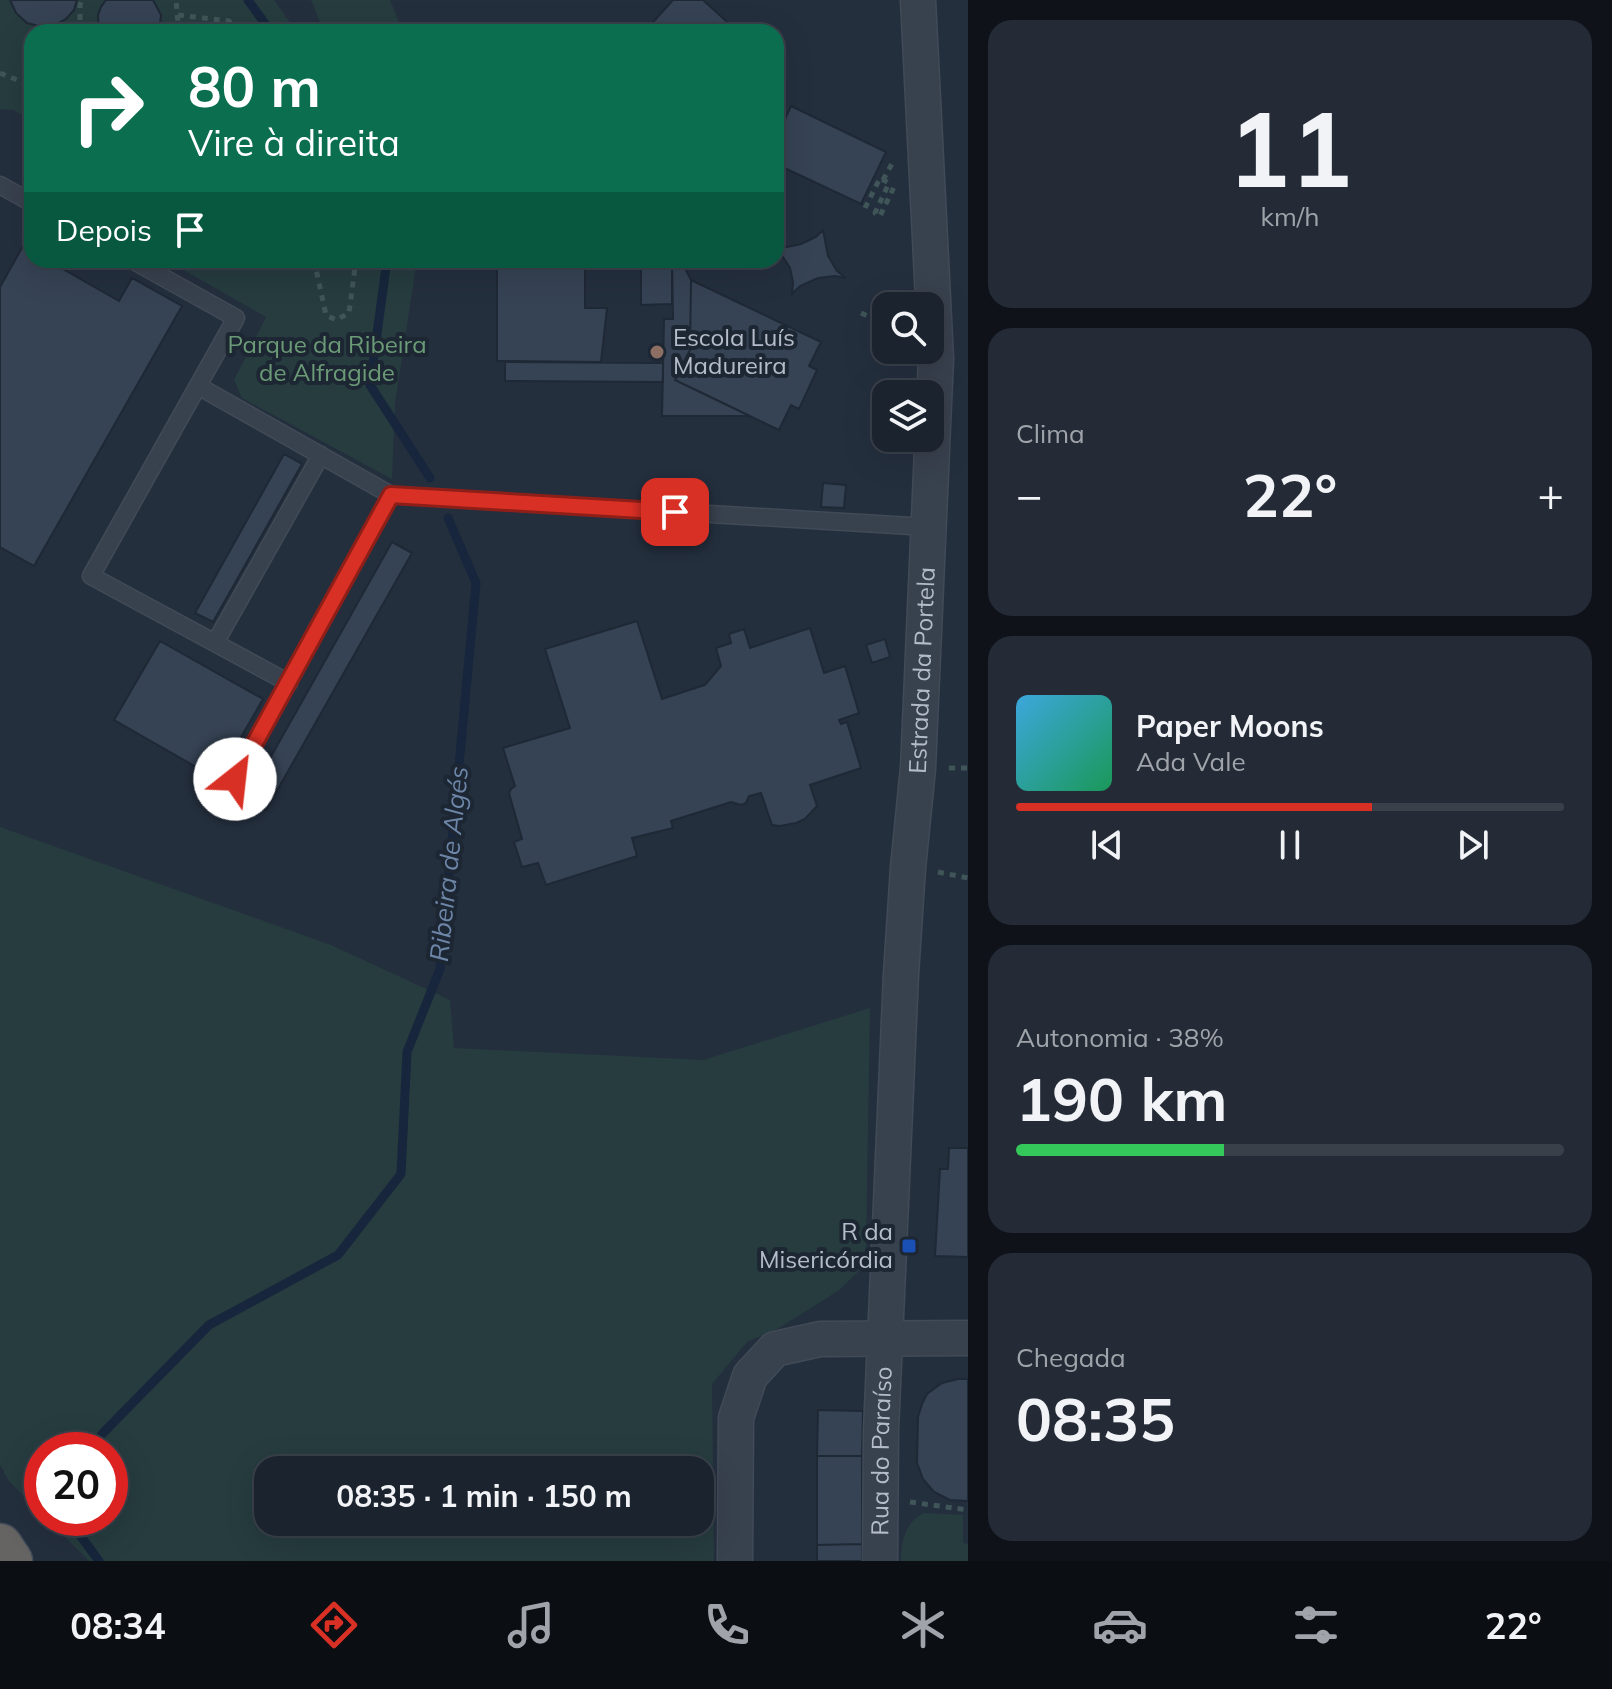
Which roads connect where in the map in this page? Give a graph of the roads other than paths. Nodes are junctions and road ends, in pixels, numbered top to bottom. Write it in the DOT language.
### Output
graph roads {
  1 [pos="918,0"];
  2 [pos="0,185"];
  3 [pos="24,198"];
  4 [pos="146,268"];
  5 [pos="198,386"];
  6 [pos="321,455"];
  7 [pos="391,495"];
  8 [pos="928,527"];
  9 [pos="215,643"];
  10 [pos="289,683"];
  11 [pos="235,779"];
  12 [pos="968,1338"];
  13 [pos="885,1339"];
  14 [pos="0,1546"];
  15 [pos="10,1561"];
  16 [pos="735,1561"];
  17 [pos="880,1561"];
  1 -- 8 [label="street, Estrada da Portela"];
  2 -- 3 [label="lane"];
  4 -- 5 [label="lane"];
  5 -- 6 [label="lane"];
  5 -- 9 [label="lane"];
  6 -- 7 [label="lane"];
  6 -- 9 [label="lane"];
  7 -- 8 [label="lane"];
  7 -- 10 [label="lane"];
  8 -- 13 [label="street, Estrada da Portela"];
  9 -- 10 [label="lane"];
  10 -- 11 [label="lane"];
  12 -- 13 [label="street"];
  13 -- 16 [label="street"];
  13 -- 17 [label="street, Rua do Paraíso"];
  14 -- 15 [label="highway"];
}
